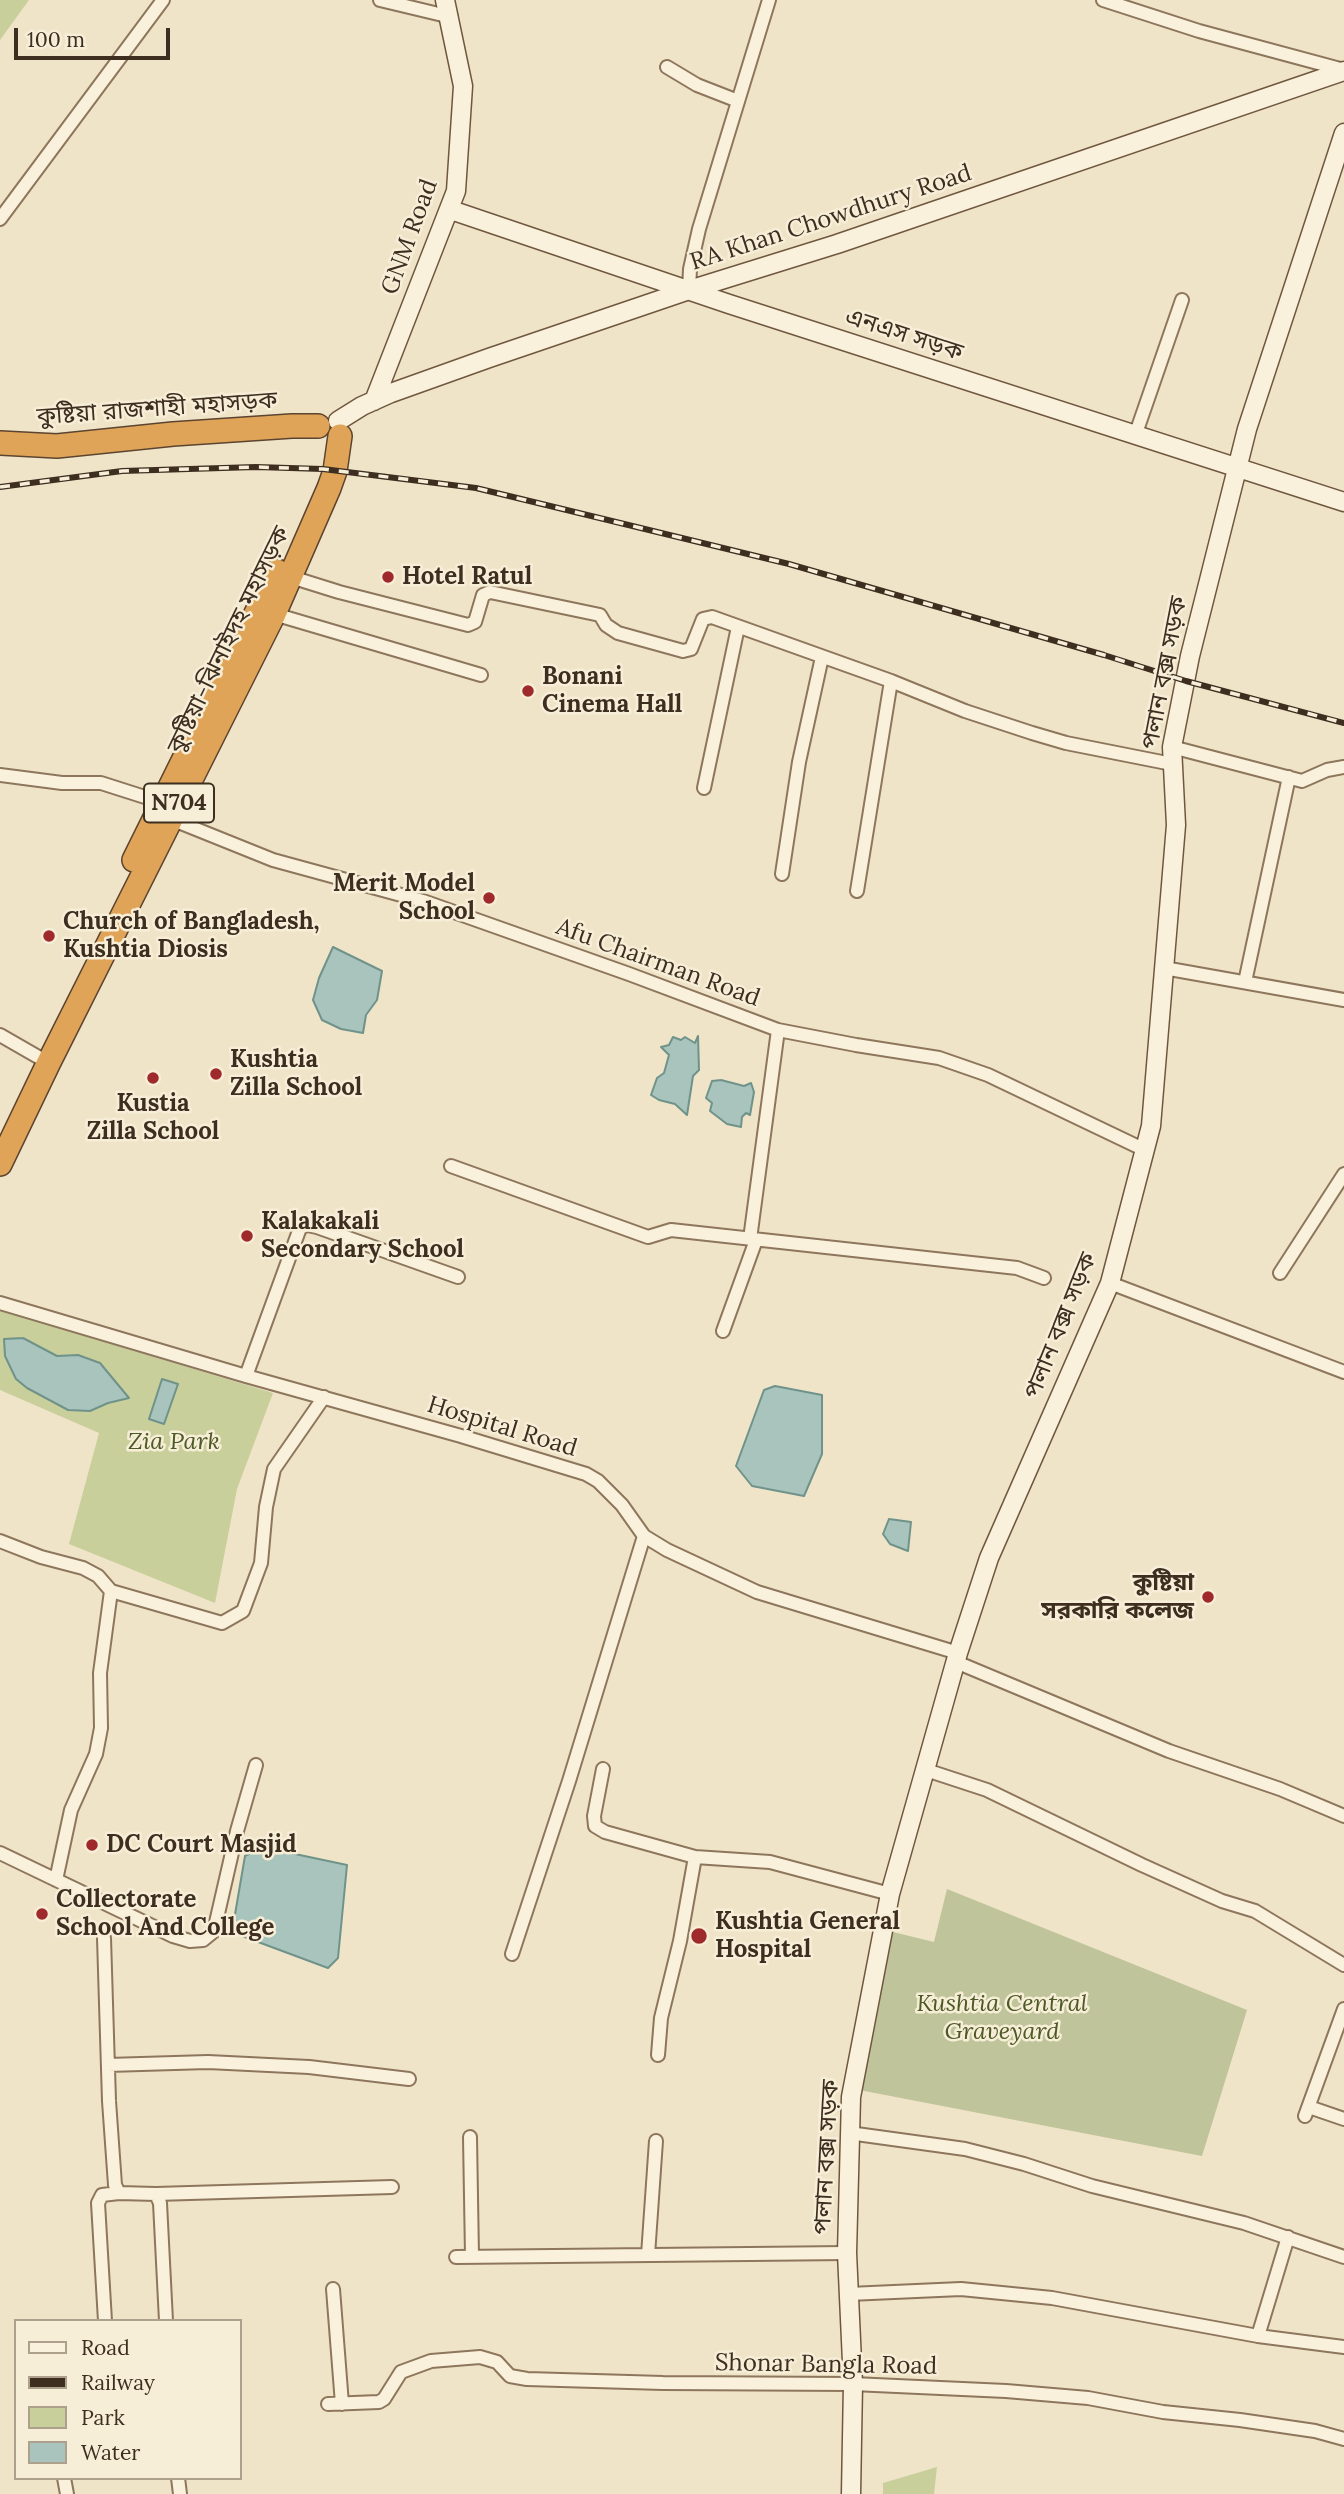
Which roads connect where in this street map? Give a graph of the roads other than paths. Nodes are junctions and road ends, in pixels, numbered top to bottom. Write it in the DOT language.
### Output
graph roads {
  1 [pos="163,0"];
  2 [pos="380,0"];
  3 [pos="769,0"];
  4 [pos="1103,0"];
  5 [pos="1140,6"];
  6 [pos="448,9"];
  7 [pos="667,67"];
  8 [pos="1344,71"];
  9 [pos="738,101"];
  10 [pos="1344,133"];
  11 [pos="450,210"];
  12 [pos="0,219"];
  13 [pos="689,290"];
  14 [pos="1182,300"];
  15 [pos="374,401"];
  16 [pos="330,431"];
  17 [pos="1136,436"];
  18 [pos="0,443"];
  19 [pos="1237,468"];
  20 [pos="1344,502"];
  21 [pos="299,540"];
  22 [pos="291,577"];
  23 [pos="274,614"];
  24 [pos="738,627"];
  25 [pos="822,657"];
  26 [pos="241,661"];
  27 [pos="481,675"];
  28 [pos="891,681"];
  29 [pos="1172,755"];
  30 [pos="1344,767"];
  31 [pos="0,775"];
  32 [pos="1289,777"];
  33 [pos="704,788"];
  34 [pos="164,813"];
  35 [pos="782,874"];
  36 [pos="857,891"];
  37 [pos="1164,968"];
  38 [pos="1245,982"];
  39 [pos="1344,1000"];
  40 [pos="778,1030"];
  41 [pos="0,1035"];
  42 [pos="40,1058"];
  43 [pos="1145,1150"];
  44 [pos="1,1155"];
  45 [pos="450,1166"];
  46 [pos="1344,1174"];
  47 [pos="753,1240"];
  48 [pos="1279,1273"];
  49 [pos="458,1277"];
  50 [pos="1044,1278"];
  51 [pos="1110,1283"];
  52 [pos="0,1303"];
  53 [pos="723,1331"];
  54 [pos="1344,1372"];
  55 [pos="246,1376"];
  56 [pos="324,1397"];
  57 [pos="644,1536"];
  58 [pos="0,1541"];
  59 [pos="111,1591"];
  60 [pos="957,1658"];
  61 [pos="256,1765"];
  62 [pos="603,1769"];
  63 [pos="926,1770"];
  64 [pos="1344,1816"];
  65 [pos="0,1853"];
  66 [pos="695,1857"];
  67 [pos="56,1880"];
  68 [pos="890,1895"];
  69 [pos="104,1938"];
  70 [pos="512,1954"];
  71 [pos="1344,1965"];
  72 [pos="1344,2009"];
  73 [pos="658,2056"];
  74 [pos="107,2065"];
  75 [pos="409,2079"];
  76 [pos="1344,2119"];
  77 [pos="849,2133"];
  78 [pos="470,2137"];
  79 [pos="656,2141"];
  80 [pos="392,2187"];
  81 [pos="119,2193"];
  82 [pos="156,2194"];
  83 [pos="1288,2237"];
  84 [pos="847,2253"];
  85 [pos="648,2255"];
  86 [pos="472,2256"];
  87 [pos="456,2257"];
  88 [pos="1344,2257"];
  89 [pos="333,2289"];
  90 [pos="849,2294"];
  91 [pos="104,2319"];
  92 [pos="166,2319"];
  93 [pos="1258,2336"];
  94 [pos="1344,2347"];
  95 [pos="853,2384"];
  96 [pos="328,2404"];
  97 [pos="342,2404"];
  98 [pos="1344,2439"];
  99 [pos="850,2494"];
  1 -- 12 [label="street"];
  2 -- 6 [label="street"];
  3 -- 9 [label="street"];
  4 -- 5 [label="street"];
  5 -- 8 [label="street"];
  6 -- 11 [label="main road, GNM Road"];
  7 -- 9 [label="street"];
  8 -- 13 [label="main road, RA Khan Chowdhury Road"];
  9 -- 13 [label="street"];
  10 -- 19 [label="main road, পলান বক্স সড়ক"];
  11 -- 13 [label="main road, এনএস সড়ক"];
  11 -- 15 [label="main road, GNM Road"];
  13 -- 15 [label="main road, RA Khan Chowdhury Road"];
  13 -- 17 [label="main road, এনএস সড়ক"];
  14 -- 17 [label="street"];
  15 -- 16 [label="main road, RA Khan Chowdhury Road"];
  16 -- 18 [label="highway, কুষ্টিয়া রাজশাহী মহাসড়ক"];
  16 -- 21 [label="highway, কুষ্টিয়া-ঝিনাইদহ মহাসড়ক / N704"];
  17 -- 19 [label="main road, এনএস সড়ক"];
  19 -- 20 [label="main road, এনএস সড়ক"];
  19 -- 29 [label="main road, পলান বক্স সড়ক"];
  21 -- 22 [label="highway, কুষ্টিয়া-ঝিনাইদহ মহাসড়ক / N704"];
  21 -- 26 [label="highway, কুষ্টিয়া-ঝিনাইদহ মহাসড়ক / N704"];
  22 -- 23 [label="highway, কুষ্টিয়া-ঝিনাইদহ মহাসড়ক / N704"];
  22 -- 24 [label="street"];
  23 -- 26 [label="highway, কুষ্টিয়া-ঝিনাইদহ মহাসড়ক / N704"];
  23 -- 27 [label="street"];
  24 -- 25 [label="street"];
  24 -- 33 [label="street"];
  25 -- 28 [label="street"];
  25 -- 35 [label="street"];
  26 -- 34 [label="highway, কুষ্টিয়া-ঝিনাইদহ মহাসড়ক / N704"];
  28 -- 29 [label="street"];
  28 -- 36 [label="street"];
  29 -- 32 [label="street"];
  29 -- 37 [label="main road, পলান বক্স সড়ক"];
  30 -- 32 [label="street"];
  31 -- 34 [label="street, Afu Chairman Road"];
  32 -- 38 [label="street"];
  34 -- 40 [label="street, Afu Chairman Road"];
  34 -- 42 [label="highway, কুষ্টিয়া-ঝিনাইদহ মহাসড়ক / N704"];
  34 -- 44 [label="highway, কুষ্টিয়া-ঝিনাইদহ মহাসড়ক / N704"];
  37 -- 38 [label="street"];
  37 -- 43 [label="main road, পলান বক্স সড়ক"];
  38 -- 39 [label="street"];
  40 -- 43 [label="street, Afu Chairman Road"];
  40 -- 47 [label="street"];
  41 -- 42 [label="street"];
  42 -- 44 [label="highway, কুষ্টিয়া-ঝিনাইদহ মহাসড়ক / N704"];
  43 -- 51 [label="main road, পলান বক্স সড়ক"];
  45 -- 47 [label="street"];
  46 -- 48 [label="street"];
  47 -- 50 [label="street"];
  47 -- 53 [label="street"];
  49 -- 55 [label="street"];
  51 -- 54 [label="street"];
  51 -- 60 [label="main road, পলান বক্স সড়ক"];
  52 -- 55 [label="street, Hospital Road"];
  55 -- 56 [label="street, Hospital Road"];
  56 -- 57 [label="street, Hospital Road"];
  56 -- 59 [label="street"];
  57 -- 60 [label="street, Hospital Road"];
  57 -- 70 [label="street"];
  58 -- 59 [label="street"];
  59 -- 67 [label="street"];
  60 -- 63 [label="main road, পলান বক্স সড়ক"];
  60 -- 64 [label="street, Hospital Road"];
  61 -- 67 [label="street"];
  62 -- 66 [label="street"];
  63 -- 68 [label="main road, পলান বক্স সড়ক"];
  63 -- 71 [label="street"];
  65 -- 67 [label="street"];
  66 -- 68 [label="street"];
  66 -- 73 [label="street"];
  68 -- 77 [label="main road, পলান বক্স সড়ক"];
  69 -- 74 [label="street"];
  72 -- 76 [label="street"];
  74 -- 75 [label="street"];
  74 -- 81 [label="street"];
  77 -- 83 [label="street"];
  77 -- 84 [label="main road, পলান বক্স সড়ক"];
  78 -- 86 [label="street"];
  79 -- 85 [label="street"];
  80 -- 82 [label="street"];
  81 -- 82 [label="street"];
  81 -- 91 [label="street"];
  82 -- 92 [label="street"];
  83 -- 88 [label="street"];
  83 -- 93 [label="street"];
  84 -- 85 [label="street"];
  84 -- 90 [label="main road, পলান বক্স সড়ক"];
  85 -- 86 [label="street"];
  86 -- 87 [label="street"];
  89 -- 97 [label="street"];
  90 -- 93 [label="street"];
  90 -- 95 [label="main road, পলান বক্স সড়ক"];
  93 -- 94 [label="street"];
  95 -- 97 [label="street, Shonar Bangla Road"];
  95 -- 98 [label="street, Shonar Bangla Road"];
  95 -- 99 [label="main road, পলান বক্স সড়ক"];
  96 -- 97 [label="street, Shonar Bangla Road"];
}
